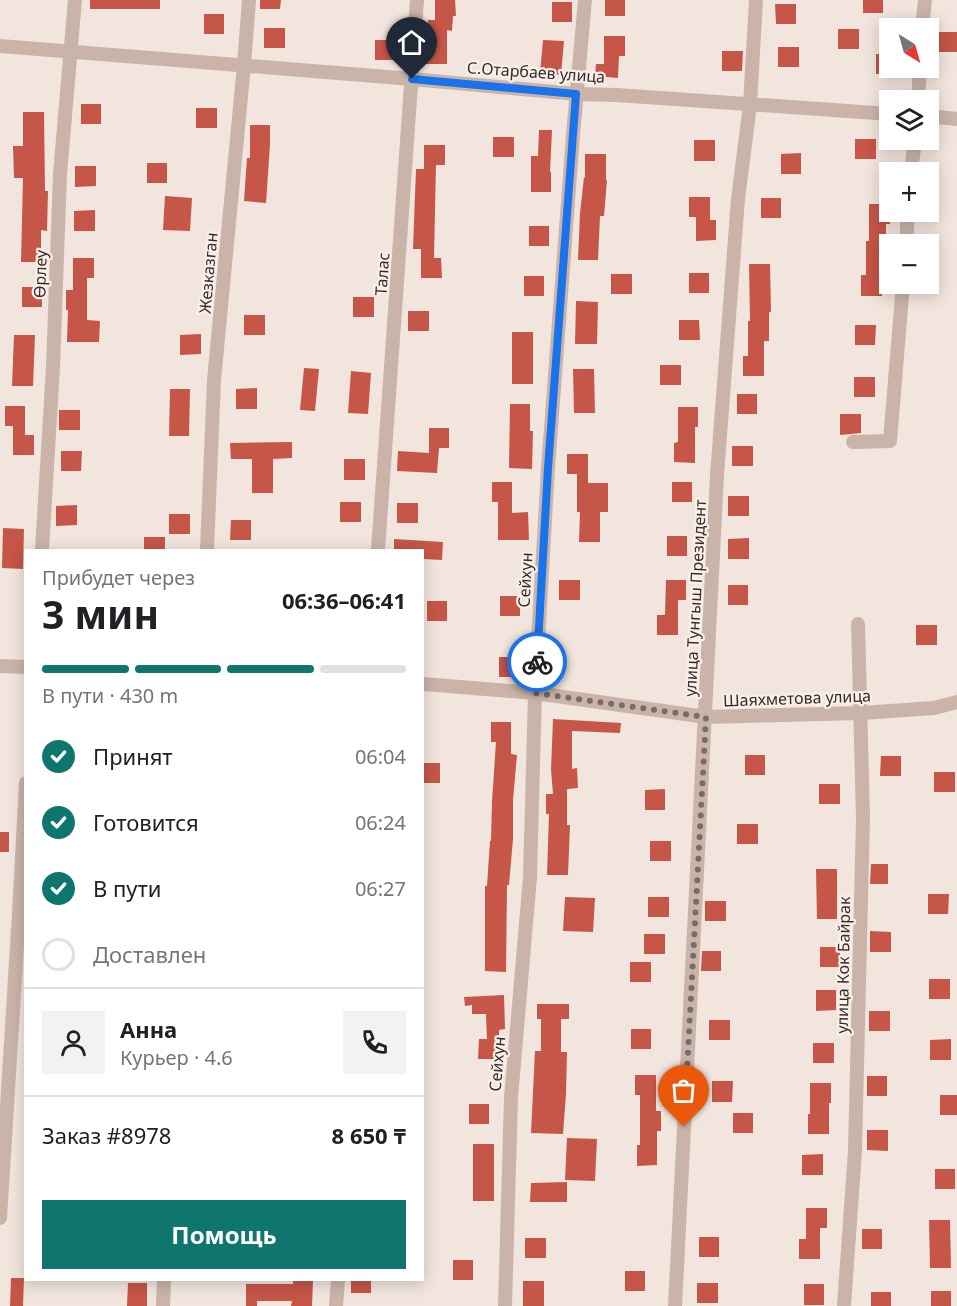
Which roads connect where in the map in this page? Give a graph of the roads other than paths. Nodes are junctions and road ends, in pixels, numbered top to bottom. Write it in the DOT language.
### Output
graph roads {
  1 [pos="75,0"];
  2 [pos="249,0"];
  3 [pos="417,0"];
  4 [pos="585,0"];
  5 [pos="756,0"];
  6 [pos="925,0"];
  7 [pos="923,18"];
  8 [pos="0,46"];
  9 [pos="71,52"];
  10 [pos="244,65"];
  11 [pos="412,79"];
  12 [pos="576,94"];
  13 [pos="750,105"];
  14 [pos="879,113"];
  15 [pos="939,117"];
  16 [pos="957,119"];
  17 [pos="902,294"];
  18 [pos="853,442"];
  19 [pos="42,549"];
  20 [pos="207,549"];
  21 [pos="378,549"];
  22 [pos="858,624"];
  23 [pos="0,666"];
  24 [pos="24,668"];
  25 [pos="424,684"];
  26 [pos="535,693"];
  27 [pos="957,702"];
  28 [pos="861,713"];
  29 [pos="706,717"];
  30 [pos="24,816"];
  31 [pos="0,1218"];
  32 [pos="164,1281"];
  33 [pos="338,1281"];
  34 [pos="163,1306"];
  35 [pos="336,1306"];
  36 [pos="505,1306"];
  37 [pos="675,1306"];
  38 [pos="844,1306"];
  1 -- 9 [label="street, Өрлеу"];
  2 -- 10 [label="street, Жезказган"];
  3 -- 11 [label="street, Талас"];
  4 -- 12 [label="street, Сейхун"];
  5 -- 13 [label="street, улица Тунгыш Президент"];
  6 -- 7 [label="street"];
  8 -- 9 [label="street, С.Отарбаев улица"];
  9 -- 10 [label="street, С.Отарбаев улица"];
  9 -- 19 [label="street, Өрлеу"];
  10 -- 11 [label="street, С.Отарбаев улица"];
  10 -- 20 [label="street, Жезказган"];
  11 -- 12 [label="street, С.Отарбаев улица"];
  11 -- 21 [label="street, Талас"];
  12 -- 13 [label="street, С.Отарбаев улица"];
  12 -- 26 [label="street, Сейхун"];
  13 -- 14 [label="street, С.Отарбаев улица"];
  13 -- 29 [label="street, улица Тунгыш Президент"];
  15 -- 16 [label="street"];
  17 -- 18 [label="street"];
  22 -- 28 [label="street, улица Кок Байрак"];
  23 -- 24 [label="street"];
  25 -- 26 [label="street, Шаяхметова улица"];
  26 -- 29 [label="street, Шаяхметова улица"];
  26 -- 36 [label="street, Сейхун"];
  27 -- 28 [label="street, Шаяхметова улица"];
  28 -- 29 [label="street, Шаяхметова улица"];
  28 -- 38 [label="street, улица Кок Байрак"];
  29 -- 37 [label="street, улица Тунгыш Президент"];
  30 -- 31 [label="street"];
  32 -- 34 [label="street"];
  33 -- 35 [label="street"];
}
